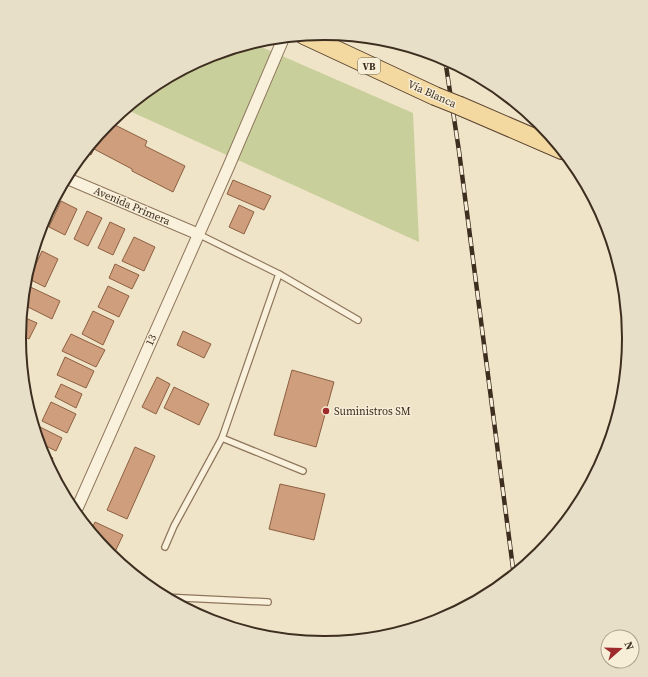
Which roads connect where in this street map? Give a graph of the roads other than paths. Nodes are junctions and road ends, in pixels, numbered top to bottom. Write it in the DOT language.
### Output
graph roads {
  1 [pos="314,41"];
  2 [pos="281,44"];
  3 [pos="550,145"];
  4 [pos="71,180"];
  5 [pos="198,234"];
  6 [pos="279,274"];
  7 [pos="358,320"];
  8 [pos="222,438"];
  9 [pos="303,471"];
  10 [pos="78,506"];
  11 [pos="165,547"];
  12 [pos="176,598"];
  13 [pos="268,602"];
  1 -- 3 [label="main road, Vía Blanca / VB, bridge"];
  2 -- 5 [label="street, 13"];
  4 -- 5 [label="street, Avenida Primera"];
  5 -- 6 [label="lane"];
  5 -- 10 [label="street, 13"];
  6 -- 7 [label="lane"];
  6 -- 8 [label="lane"];
  8 -- 9 [label="lane"];
  8 -- 11 [label="lane"];
  12 -- 13 [label="lane"];
}
